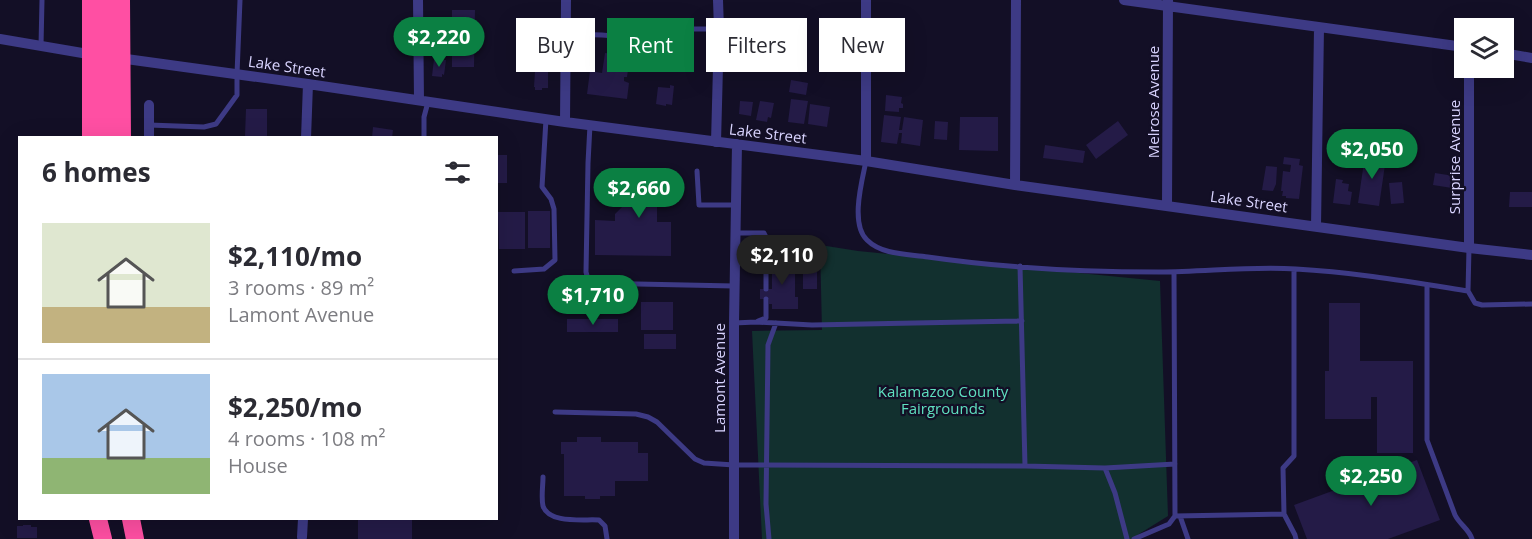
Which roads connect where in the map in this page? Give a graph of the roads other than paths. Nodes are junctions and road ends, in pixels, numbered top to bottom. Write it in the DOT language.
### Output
graph roads {
  1 [pos="42,0"];
  2 [pos="91,0"];
  3 [pos="110,0"];
  4 [pos="122,0"];
  5 [pos="240,0"];
  6 [pos="418,0"];
  7 [pos="566,0"];
  8 [pos="718,0"];
  9 [pos="866,0"];
  10 [pos="1016,0"];
  11 [pos="1124,0"];
  12 [pos="1169,3"];
  13 [pos="566,18"];
  14 [pos="719,18"];
  15 [pos="1319,28"];
  16 [pos="0,39"];
  17 [pos="41,46"];
  18 [pos="1454,46"];
  19 [pos="1514,55"];
  20 [pos="107,57"];
  21 [pos="1532,58"];
  22 [pos="566,72"];
  23 [pos="718,72"];
  24 [pos="237,74"];
  25 [pos="1469,78"];
  26 [pos="308,84"];
  27 [pos="424,101"];
  28 [pos="149,105"];
  29 [pos="546,119"];
  30 [pos="565,122"];
  31 [pos="149,125"];
  32 [pos="590,125"];
  33 [pos="91,136"];
  34 [pos="104,136"];
  35 [pos="122,136"];
  36 [pos="148,136"];
  37 [pos="306,136"];
  38 [pos="424,136"];
  39 [pos="716,142"];
  40 [pos="736,144"];
  41 [pos="866,161"];
  42 [pos="697,171"];
  43 [pos="1015,184"];
  44 [pos="736,205"];
  45 [pos="1167,205"];
  46 [pos="1316,226"];
  47 [pos="735,233"];
  48 [pos="1469,248"];
  49 [pos="1532,255"];
  50 [pos="1020,266"];
  51 [pos="1294,268"];
  52 [pos="514,271"];
  53 [pos="1174,272"];
  54 [pos="1427,285"];
  55 [pos="734,286"];
  56 [pos="766,290"];
  57 [pos="1468,291"];
  58 [pos="766,299"];
  59 [pos="1532,304"];
  60 [pos="1022,321"];
  61 [pos="756,322"];
  62 [pos="734,323"];
  63 [pos="776,323"];
  64 [pos="555,412"];
  65 [pos="1175,464"];
  66 [pos="734,465"];
  67 [pos="766,465"];
  68 [pos="1025,466"];
  69 [pos="1105,468"];
  70 [pos="543,477"];
  71 [pos="1284,514"];
  72 [pos="1177,516"];
  73 [pos="98,520"];
  74 [pos="131,520"];
  75 [pos="303,520"];
  76 [pos="302,538"];
  77 [pos="103,539"];
  78 [pos="135,539"];
  79 [pos="607,539"];
  80 [pos="734,539"];
  81 [pos="770,539"];
  82 [pos="1127,539"];
  83 [pos="1134,539"];
  84 [pos="1188,539"];
  85 [pos="1296,539"];
  86 [pos="1472,539"];
  1 -- 17 [label="lane"];
  2 -- 20 [label="highway"];
  3 -- 20 [label="highway"];
  4 -- 20 [label="highway"];
  5 -- 24 [label="lane"];
  6 -- 27 [label="street"];
  7 -- 13 [label="street"];
  8 -- 14 [label="street"];
  9 -- 41 [label="street"];
  10 -- 43 [label="street"];
  11 -- 12 [label="street"];
  12 -- 15 [label="street"];
  12 -- 45 [label="street, Melrose Avenue"];
  15 -- 18 [label="street"];
  15 -- 46 [label="street"];
  16 -- 17 [label="street, Lake Street"];
  17 -- 20 [label="street, Lake Street"];
  19 -- 21 [label="street"];
  20 -- 24 [label="street, Lake Street"];
  20 -- 33 [label="highway"];
  20 -- 34 [label="highway"];
  20 -- 35 [label="highway"];
  22 -- 30 [label="street"];
  23 -- 39 [label="street"];
  24 -- 26 [label="street, Lake Street"];
  24 -- 31 [label="lane"];
  25 -- 48 [label="street, Surprise Avenue"];
  26 -- 27 [label="street, Lake Street"];
  26 -- 37 [label="street"];
  27 -- 29 [label="street, Lake Street"];
  27 -- 38 [label="lane"];
  28 -- 31 [label="street"];
  29 -- 30 [label="street, Lake Street"];
  29 -- 52 [label="lane"];
  30 -- 32 [label="street, Lake Street"];
  31 -- 36 [label="street"];
  32 -- 39 [label="street, Lake Street"];
  32 -- 55 [label="lane"];
  39 -- 40 [label="street, Lake Street"];
  40 -- 41 [label="street, Lake Street"];
  40 -- 44 [label="street, Lamont Avenue"];
  41 -- 43 [label="street, Lake Street"];
  41 -- 50 [label="lane"];
  42 -- 44 [label="lane"];
  43 -- 45 [label="street, Lake Street"];
  44 -- 47 [label="street, Lamont Avenue"];
  45 -- 46 [label="street, Lake Street"];
  46 -- 48 [label="street, Lake Street"];
  47 -- 55 [label="street, Lamont Avenue"];
  47 -- 56 [label="lane"];
  48 -- 49 [label="street, Lake Street"];
  48 -- 57 [label="lane"];
  50 -- 53 [label="lane"];
  50 -- 60 [label="lane"];
  51 -- 53 [label="lane"];
  51 -- 54 [label="lane"];
  51 -- 71 [label="lane"];
  53 -- 65 [label="lane"];
  54 -- 57 [label="lane"];
  54 -- 86 [label="lane"];
  55 -- 62 [label="street, Lamont Avenue"];
  57 -- 59 [label="lane"];
  58 -- 61 [label="lane"];
  60 -- 63 [label="lane"];
  60 -- 68 [label="lane"];
  61 -- 62 [label="lane"];
  61 -- 63 [label="lane"];
  62 -- 66 [label="street, Lamont Avenue"];
  63 -- 67 [label="lane"];
  64 -- 66 [label="lane"];
  65 -- 69 [label="lane"];
  65 -- 72 [label="lane"];
  66 -- 67 [label="lane"];
  66 -- 80 [label="street, Lamont Avenue"];
  67 -- 68 [label="lane"];
  67 -- 81 [label="lane"];
  68 -- 69 [label="lane"];
  69 -- 82 [label="lane"];
  70 -- 79 [label="lane"];
  71 -- 72 [label="lane"];
  71 -- 85 [label="lane"];
  72 -- 83 [label="lane"];
  72 -- 84 [label="lane"];
  73 -- 77 [label="highway"];
  74 -- 78 [label="highway"];
  75 -- 76 [label="street"];
}
